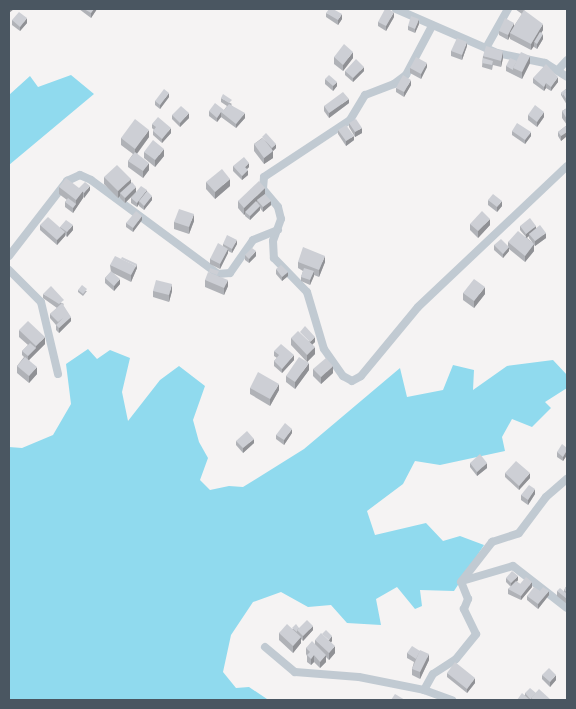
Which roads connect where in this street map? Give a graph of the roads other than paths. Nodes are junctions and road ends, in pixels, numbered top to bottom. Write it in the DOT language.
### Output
graph roads {
  1 [pos="396,9"];
  2 [pos="508,9"];
  3 [pos="432,26"];
  4 [pos="486,48"];
  5 [pos="567,60"];
  6 [pos="558,70"];
  7 [pos="567,77"];
  8 [pos="567,166"];
  9 [pos="278,230"];
  10 [pos="9,256"];
  11 [pos="9,270"];
  12 [pos="58,374"];
  13 [pos="567,479"];
  14 [pos="461,582"];
  15 [pos="567,608"];
  16 [pos="265,647"];
  17 [pos="424,690"];
  18 [pos="452,700"];
  1 -- 3 [label="street"];
  2 -- 4 [label="street"];
  3 -- 4 [label="street"];
  3 -- 9 [label="street"];
  4 -- 6 [label="street"];
  5 -- 6 [label="street"];
  6 -- 7 [label="street"];
  8 -- 9 [label="street"];
  9 -- 10 [label="street"];
  11 -- 12 [label="street"];
  13 -- 14 [label="street"];
  14 -- 15 [label="street"];
  14 -- 17 [label="street"];
  16 -- 17 [label="street"];
  17 -- 18 [label="street"];
}
